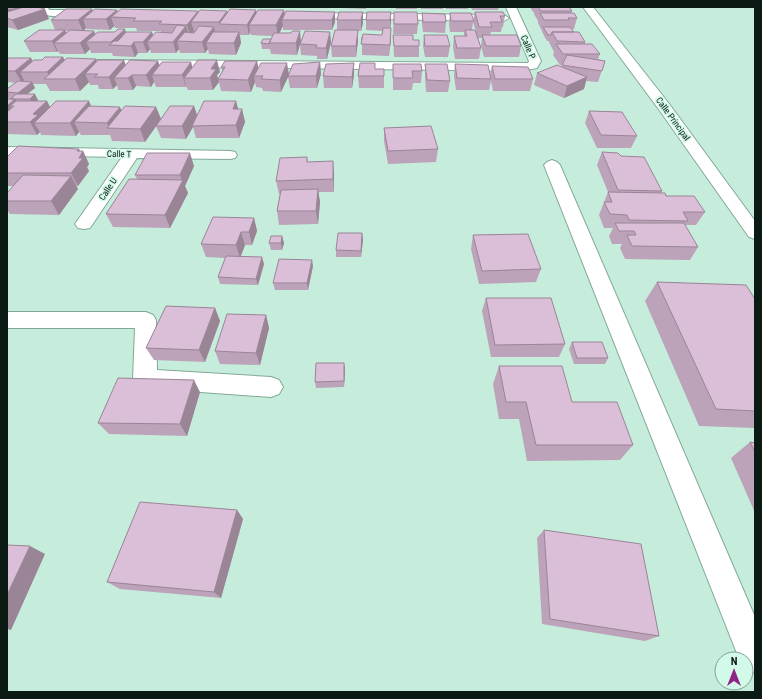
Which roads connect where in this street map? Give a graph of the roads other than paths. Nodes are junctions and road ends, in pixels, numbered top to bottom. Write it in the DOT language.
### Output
graph roads {
  1 [pos="44,7"];
  2 [pos="511,7"];
  3 [pos="588,7"];
  4 [pos="96,14"];
  5 [pos="294,16"];
  6 [pos="516,18"];
  7 [pos="87,63"];
  8 [pos="7,151"];
  9 [pos="132,154"];
  10 [pos="230,155"];
  11 [pos="552,165"];
  12 [pos="84,224"];
  13 [pos="755,233"];
  14 [pos="7,320"];
  15 [pos="271,387"];
  16 [pos="755,656"];
  1 -- 4 [label="street"];
  2 -- 6 [label="street, Calle P"];
  3 -- 13 [label="street, Calle Principal"];
  5 -- 6 [label="street"];
  6 -- 7 [label="street, Calle P"];
  8 -- 9 [label="street, Calle T"];
  9 -- 10 [label="street, Calle T"];
  9 -- 12 [label="street, Calle U"];
  11 -- 16 [label="street"];
  14 -- 15 [label="street"];
}
